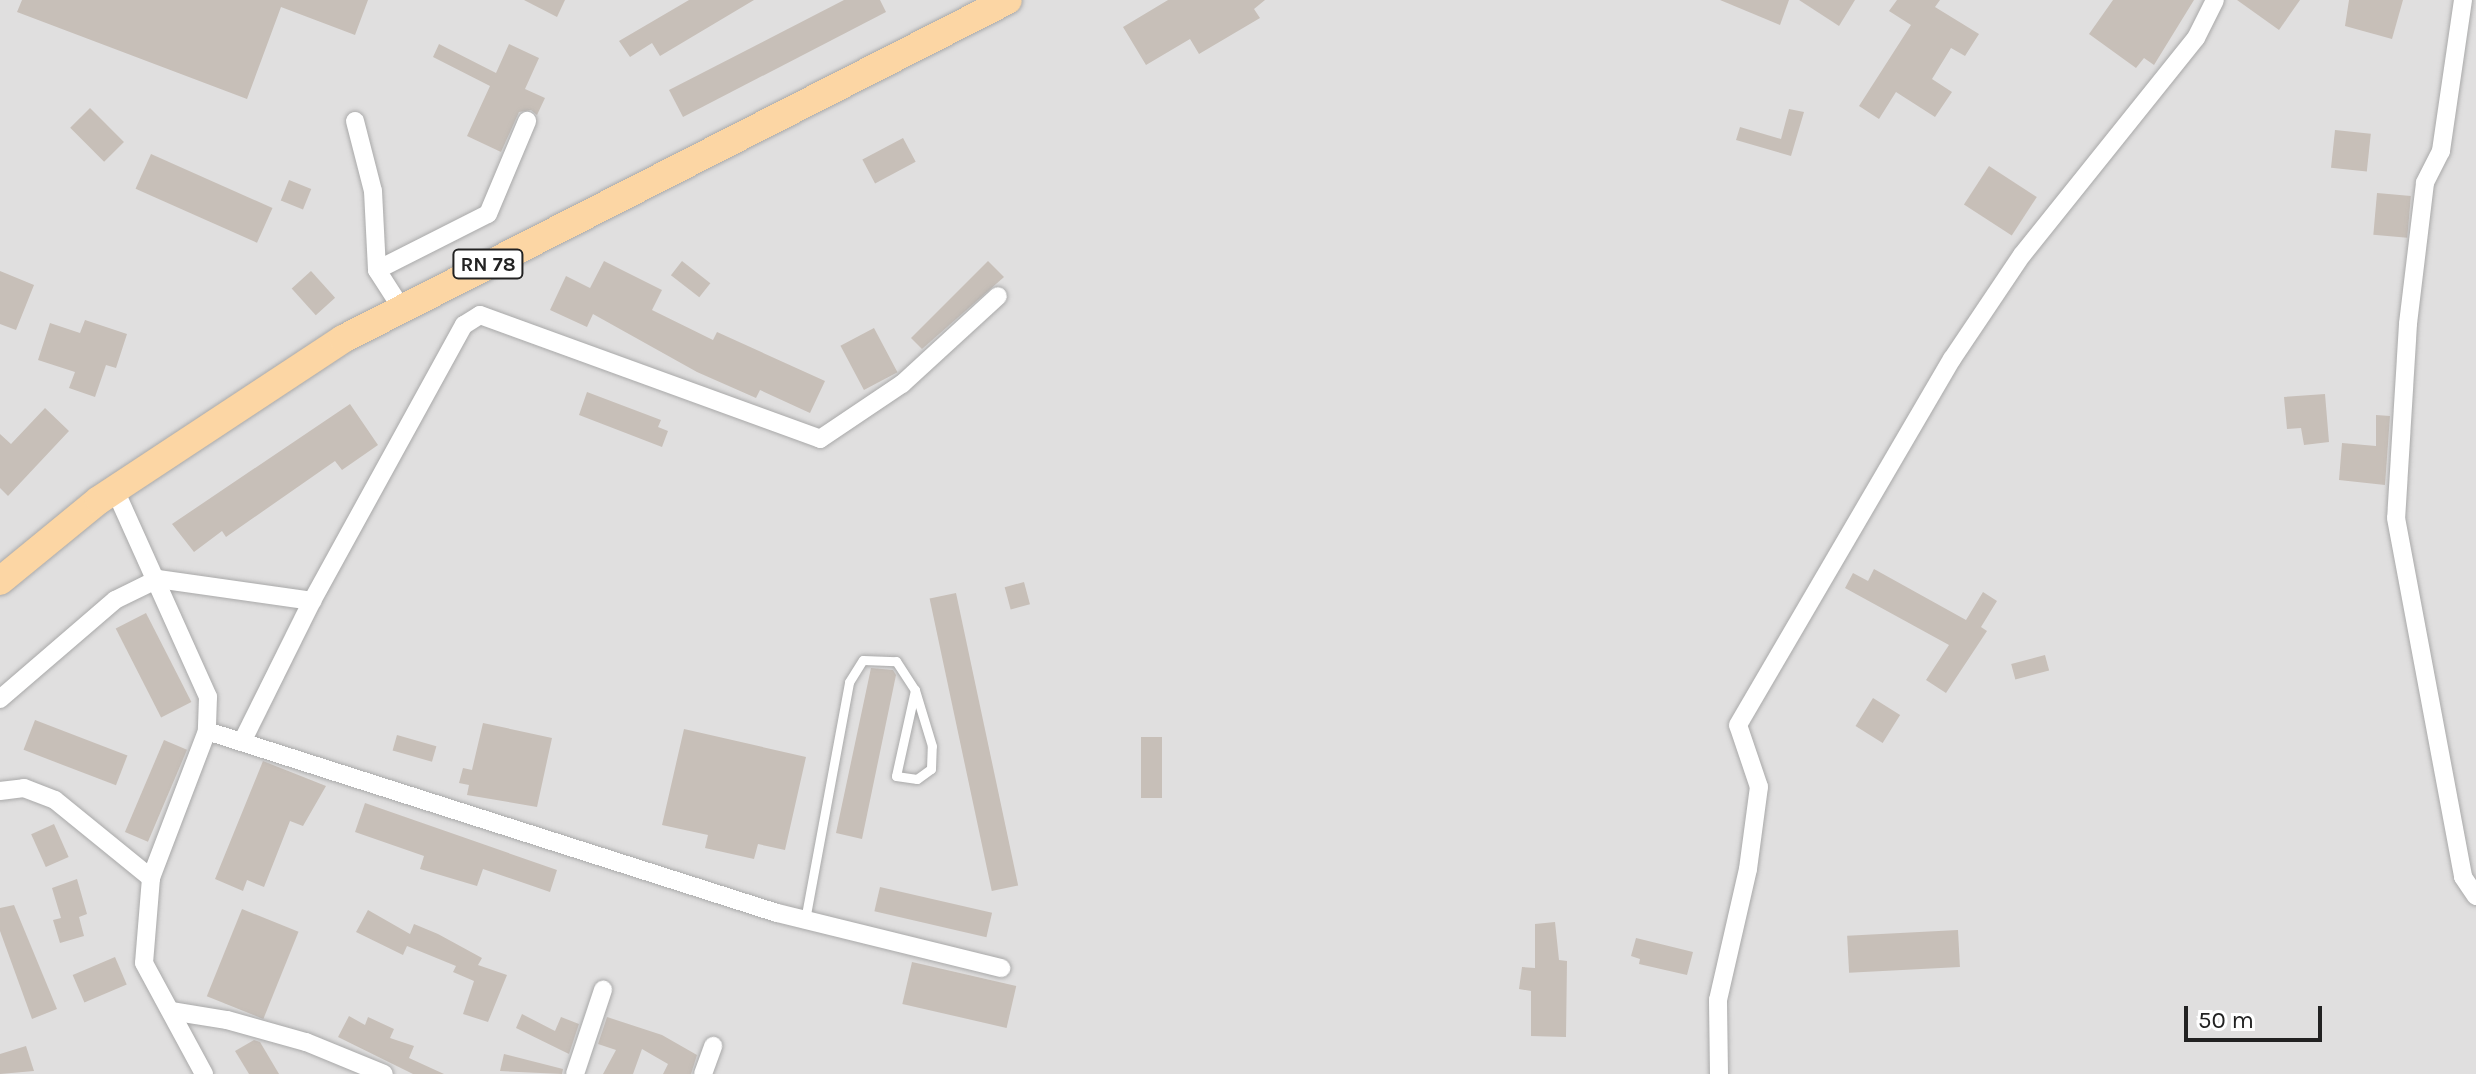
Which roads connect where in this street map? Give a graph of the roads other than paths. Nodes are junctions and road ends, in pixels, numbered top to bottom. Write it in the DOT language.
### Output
graph roads {
  1 [pos="1008,0"];
  2 [pos="2215,0"];
  3 [pos="2463,0"];
  4 [pos="355,121"];
  5 [pos="527,121"];
  6 [pos="377,270"];
  7 [pos="998,296"];
  8 [pos="402,309"];
  9 [pos="115,490"];
  10 [pos="158,579"];
  11 [pos="0,581"];
  12 [pos="312,601"];
  13 [pos="915,690"];
  14 [pos="0,699"];
  15 [pos="207,731"];
  16 [pos="242,742"];
  17 [pos="0,791"];
  18 [pos="151,878"];
  19 [pos="2476,896"];
  20 [pos="805,920"];
  21 [pos="1001,968"];
  22 [pos="603,990"];
  23 [pos="171,1011"];
  24 [pos="713,1046"];
  25 [pos="204,1074"];
  26 [pos="384,1074"];
  27 [pos="575,1074"];
  28 [pos="703,1074"];
  29 [pos="1719,1074"];
  1 -- 8 [label="main road, RN 78"];
  2 -- 29 [label="street"];
  3 -- 19 [label="street"];
  4 -- 6 [label="street"];
  5 -- 6 [label="street"];
  6 -- 8 [label="street"];
  7 -- 12 [label="street"];
  8 -- 9 [label="main road, RN 78"];
  9 -- 10 [label="street"];
  9 -- 11 [label="main road, RN 78"];
  10 -- 12 [label="street"];
  10 -- 14 [label="street"];
  10 -- 15 [label="street"];
  12 -- 16 [label="street"];
  13 -- 13 [label="lane"];
  13 -- 20 [label="lane"];
  15 -- 16 [label="street"];
  15 -- 18 [label="street"];
  16 -- 20 [label="street"];
  17 -- 18 [label="street"];
  18 -- 23 [label="street"];
  20 -- 21 [label="street"];
  22 -- 27 [label="street"];
  23 -- 25 [label="street"];
  23 -- 26 [label="street"];
  24 -- 28 [label="street"];
}
